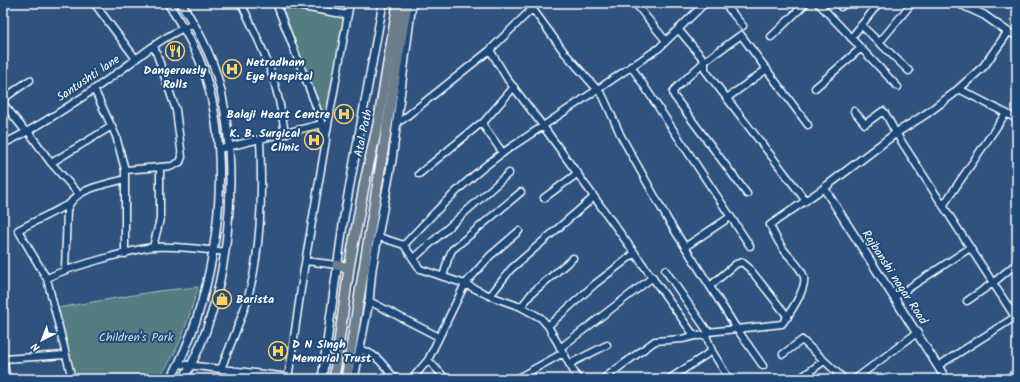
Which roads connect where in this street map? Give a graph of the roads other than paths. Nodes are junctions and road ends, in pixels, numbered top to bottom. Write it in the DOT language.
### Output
graph roads {
  1 [pos="94,3"];
  2 [pos="168,3"];
  3 [pos="181,3"];
  4 [pos="241,3"];
  5 [pos="276,3"];
  6 [pos="280,3"];
  7 [pos="350,3"];
  8 [pos="383,3"];
  9 [pos="398,3"];
  10 [pos="407,3"];
  11 [pos="412,3"];
  12 [pos="538,3"];
  13 [pos="635,3"];
  14 [pos="706,3"];
  15 [pos="724,3"];
  16 [pos="806,3"];
  17 [pos="818,3"];
  18 [pos="879,3"];
  19 [pos="958,3"];
  20 [pos="910,4"];
  21 [pos="969,5"];
  22 [pos="532,8"];
  23 [pos="348,15"];
  24 [pos="194,24"];
  25 [pos="861,25"];
  26 [pos="743,26"];
  27 [pos="184,28"];
  28 [pos="678,29"];
  29 [pos="1008,32"];
  30 [pos="1017,36"];
  31 [pos="771,37"];
  32 [pos="852,38"];
  33 [pos="666,40"];
  34 [pos="879,43"];
  35 [pos="154,46"];
  36 [pos="861,48"];
  37 [pos="490,50"];
  38 [pos="136,59"];
  39 [pos="705,61"];
  40 [pos="631,66"];
  41 [pos="767,69"];
  42 [pos="909,71"];
  43 [pos="30,80"];
  44 [pos="514,87"];
  45 [pos="898,87"];
  46 [pos="815,88"];
  47 [pos="94,89"];
  48 [pos="959,89"];
  49 [pos="597,90"];
  50 [pos="727,98"];
  51 [pos="3,99"];
  52 [pos="3,103"];
  53 [pos="854,111"];
  54 [pos="1006,113"];
  55 [pos="397,119"];
  56 [pos="1017,119"];
  57 [pos="322,124"];
  58 [pos="482,124"];
  59 [pos="112,126"];
  60 [pos="544,126"];
  61 [pos="808,126"];
  62 [pos="27,132"];
  63 [pos="896,133"];
  64 [pos="285,134"];
  65 [pos="326,138"];
  66 [pos="260,140"];
  67 [pos="3,144"];
  68 [pos="229,147"];
  69 [pos="219,149"];
  70 [pos="503,153"];
  71 [pos="51,164"];
  72 [pos="160,167"];
  73 [pos="125,170"];
  74 [pos="509,173"];
  75 [pos="578,173"];
  76 [pos="419,174"];
  77 [pos="125,180"];
  78 [pos="824,188"];
  79 [pos="521,192"];
  80 [pos="79,194"];
  81 [pos="747,194"];
  82 [pos="594,197"];
  83 [pos="544,198"];
  84 [pos="806,201"];
  85 [pos="69,204"];
  86 [pos="943,206"];
  87 [pos="730,217"];
  88 [pos="519,231"];
  89 [pos="379,237"];
  90 [pos="404,245"];
  91 [pos="750,246"];
  92 [pos="153,247"];
  93 [pos="685,247"];
  94 [pos="970,248"];
  95 [pos="213,250"];
  96 [pos="225,252"];
  97 [pos="635,253"];
  98 [pos="125,254"];
  99 [pos="573,258"];
  100 [pos="413,259"];
  101 [pos="306,260"];
  102 [pos="1017,263"];
  103 [pos="337,265"];
  104 [pos="349,268"];
  105 [pos="368,268"];
  106 [pos="65,270"];
  107 [pos="665,270"];
  108 [pos="444,277"];
  109 [pos="653,277"];
  110 [pos="47,279"];
  111 [pos="993,283"];
  112 [pos="465,284"];
  113 [pos="710,286"];
  114 [pos="490,296"];
  115 [pos="895,297"];
  116 [pos="369,301"];
  117 [pos="967,301"];
  118 [pos="521,307"];
  119 [pos="788,317"];
  120 [pos="1016,318"];
  121 [pos="548,326"];
  122 [pos="737,329"];
  123 [pos="918,332"];
  124 [pos="707,334"];
  125 [pos="695,336"];
  126 [pos="440,337"];
  127 [pos="607,345"];
  128 [pos="359,350"];
  129 [pos="712,351"];
  130 [pos="559,353"];
  131 [pos="783,354"];
  132 [pos="66,355"];
  133 [pos="3,359"];
  134 [pos="428,360"];
  135 [pos="824,362"];
  136 [pos="179,364"];
  137 [pos="569,364"];
  138 [pos="192,366"];
  139 [pos="763,366"];
  140 [pos="938,366"];
  141 [pos="221,369"];
  142 [pos="232,370"];
  143 [pos="1017,372"];
  144 [pos="289,378"];
  145 [pos="6,379"];
  146 [pos="72,379"];
  147 [pos="171,379"];
  148 [pos="183,379"];
  149 [pos="231,379"];
  150 [pos="322,379"];
  151 [pos="334,379"];
  152 [pos="346,379"];
  153 [pos="354,379"];
  154 [pos="395,379"];
  155 [pos="412,379"];
  156 [pos="446,379"];
  157 [pos="516,379"];
  158 [pos="578,379"];
  159 [pos="604,379"];
  160 [pos="669,379"];
  161 [pos="729,379"];
  162 [pos="799,379"];
  163 [pos="844,379"];
  164 [pos="855,379"];
  165 [pos="946,379"];
  166 [pos="1007,379"];
  1 -- 38 [label="street"];
  2 -- 27 [label="street"];
  3 -- 24 [label="street"];
  4 -- 64 [label="street"];
  5 -- 57 [label="street"];
  6 -- 23 [label="street"];
  7 -- 23 [label="street"];
  8 -- 103 [label="street"];
  9 -- 104 [label="main road, Atal Path"];
  10 -- 105 [label="main road, Atal Path"];
  11 -- 55 [label="street"];
  12 -- 22 [label="street"];
  13 -- 33 [label="street"];
  14 -- 28 [label="street"];
  15 -- 26 [label="street"];
  16 -- 31 [label="street"];
  17 -- 32 [label="street"];
  18 -- 25 [label="street"];
  19 -- 21 [label="street"];
  20 -- 34 [label="street"];
  21 -- 29 [label="street"];
  22 -- 37 [label="street"];
  22 -- 49 [label="street"];
  23 -- 65 [label="street"];
  24 -- 27 [label="street, Santushti lane"];
  24 -- 68 [label="street"];
  25 -- 32 [label="street"];
  25 -- 34 [label="street"];
  27 -- 35 [label="street, Santushti lane"];
  27 -- 69 [label="street"];
  28 -- 33 [label="street"];
  28 -- 39 [label="street"];
  29 -- 30 [label="street"];
  29 -- 48 [label="street"];
  32 -- 36 [label="street"];
  33 -- 40 [label="street"];
  34 -- 42 [label="street"];
  35 -- 38 [label="street, Santushti lane"];
  35 -- 72 [label="street"];
  36 -- 45 [label="street"];
  36 -- 46 [label="street"];
  37 -- 44 [label="street"];
  37 -- 55 [label="street"];
  38 -- 47 [label="street, Santushti lane"];
  39 -- 41 [label="street"];
  39 -- 50 [label="street"];
  39 -- 81 [label="street"];
  40 -- 49 [label="street"];
  40 -- 87 [label="street"];
  41 -- 50 [label="street"];
  41 -- 61 [label="street"];
  43 -- 51 [label="street"];
  44 -- 58 [label="street"];
  44 -- 60 [label="street"];
  47 -- 59 [label="street"];
  47 -- 62 [label="street, Santushti lane"];
  48 -- 54 [label="street"];
  48 -- 63 [label="street"];
  49 -- 60 [label="street"];
  49 -- 93 [label="street"];
  50 -- 84 [label="street"];
  52 -- 62 [label="street"];
  53 -- 63 [label="street"];
  54 -- 56 [label="street"];
  54 -- 86 [label="street"];
  55 -- 89 [label="street"];
  57 -- 64 [label="street"];
  57 -- 65 [label="street"];
  58 -- 70 [label="street"];
  58 -- 76 [label="street"];
  59 -- 71 [label="street"];
  59 -- 73 [label="street"];
  60 -- 70 [label="street"];
  60 -- 75 [label="street"];
  62 -- 67 [label="street, Santushti lane"];
  62 -- 71 [label="street"];
  63 -- 78 [label="street"];
  63 -- 86 [label="street"];
  64 -- 66 [label="street"];
  65 -- 101 [label="street"];
  66 -- 68 [label="street"];
  66 -- 141 [label="street"];
  68 -- 69 [label="street"];
  68 -- 96 [label="street"];
  69 -- 95 [label="street"];
  70 -- 90 [label="street"];
  71 -- 80 [label="street"];
  72 -- 73 [label="street"];
  72 -- 92 [label="street"];
  73 -- 77 [label="street"];
  74 -- 100 [label="street"];
  75 -- 82 [label="street"];
  75 -- 83 [label="street"];
  77 -- 80 [label="street"];
  77 -- 98 [label="street"];
  78 -- 84 [label="street"];
  78 -- 115 [label="street, Rajbanshi nagar Road"];
  79 -- 108 [label="street"];
  80 -- 85 [label="street"];
  82 -- 97 [label="street"];
  82 -- 114 [label="street"];
  84 -- 119 [label="street"];
  85 -- 106 [label="street"];
  85 -- 110 [label="street"];
  86 -- 94 [label="street"];
  87 -- 91 [label="street"];
  87 -- 93 [label="street"];
  88 -- 112 [label="street"];
  89 -- 90 [label="street"];
  89 -- 105 [label="street"];
  90 -- 100 [label="street"];
  92 -- 95 [label="street"];
  92 -- 98 [label="street"];
  93 -- 113 [label="street"];
  94 -- 111 [label="street"];
  94 -- 115 [label="street"];
  95 -- 96 [label="street"];
  95 -- 136 [label="street"];
  96 -- 138 [label="street"];
  97 -- 109 [label="street"];
  97 -- 121 [label="street"];
  98 -- 106 [label="street"];
  99 -- 118 [label="street"];
  100 -- 108 [label="street"];
  101 -- 103 [label="street"];
  101 -- 144 [label="street"];
  102 -- 111 [label="street"];
  103 -- 104 [label="main road"];
  103 -- 150 [label="street"];
  104 -- 151 [label="main road, Atal Path"];
  105 -- 116 [label="street"];
  105 -- 152 [label="main road, Atal Path"];
  106 -- 110 [label="street"];
  107 -- 124 [label="street"];
  108 -- 112 [label="street"];
  109 -- 125 [label="street"];
  109 -- 130 [label="street"];
  110 -- 132 [label="street"];
  111 -- 117 [label="street"];
  111 -- 120 [label="street"];
  112 -- 114 [label="street"];
  112 -- 126 [label="street"];
  113 -- 119 [label="street"];
  113 -- 122 [label="street"];
  114 -- 118 [label="street"];
  115 -- 123 [label="street, Rajbanshi nagar Road"];
  116 -- 126 [label="street"];
  116 -- 128 [label="street"];
  118 -- 121 [label="street"];
  119 -- 122 [label="street"];
  120 -- 140 [label="street"];
  121 -- 130 [label="street"];
  122 -- 124 [label="street"];
  122 -- 139 [label="street"];
  123 -- 140 [label="street, Rajbanshi nagar Road"];
  123 -- 164 [label="street"];
  124 -- 125 [label="street"];
  124 -- 129 [label="street"];
  125 -- 159 [label="street"];
  126 -- 134 [label="street"];
  127 -- 137 [label="street"];
  128 -- 153 [label="street"];
  128 -- 154 [label="street"];
  129 -- 160 [label="street"];
  129 -- 161 [label="street"];
  130 -- 137 [label="street"];
  130 -- 157 [label="street"];
  131 -- 135 [label="street"];
  132 -- 133 [label="street"];
  132 -- 146 [label="street"];
  133 -- 145 [label="street"];
  134 -- 155 [label="street"];
  134 -- 156 [label="street"];
  135 -- 162 [label="street"];
  135 -- 163 [label="street"];
  136 -- 138 [label="street"];
  136 -- 147 [label="street"];
  137 -- 158 [label="street"];
  138 -- 141 [label="street"];
  138 -- 148 [label="street"];
  140 -- 165 [label="street, Rajbanshi nagar Road"];
  141 -- 142 [label="street"];
  142 -- 144 [label="street"];
  142 -- 149 [label="street"];
  143 -- 166 [label="street"];
}
